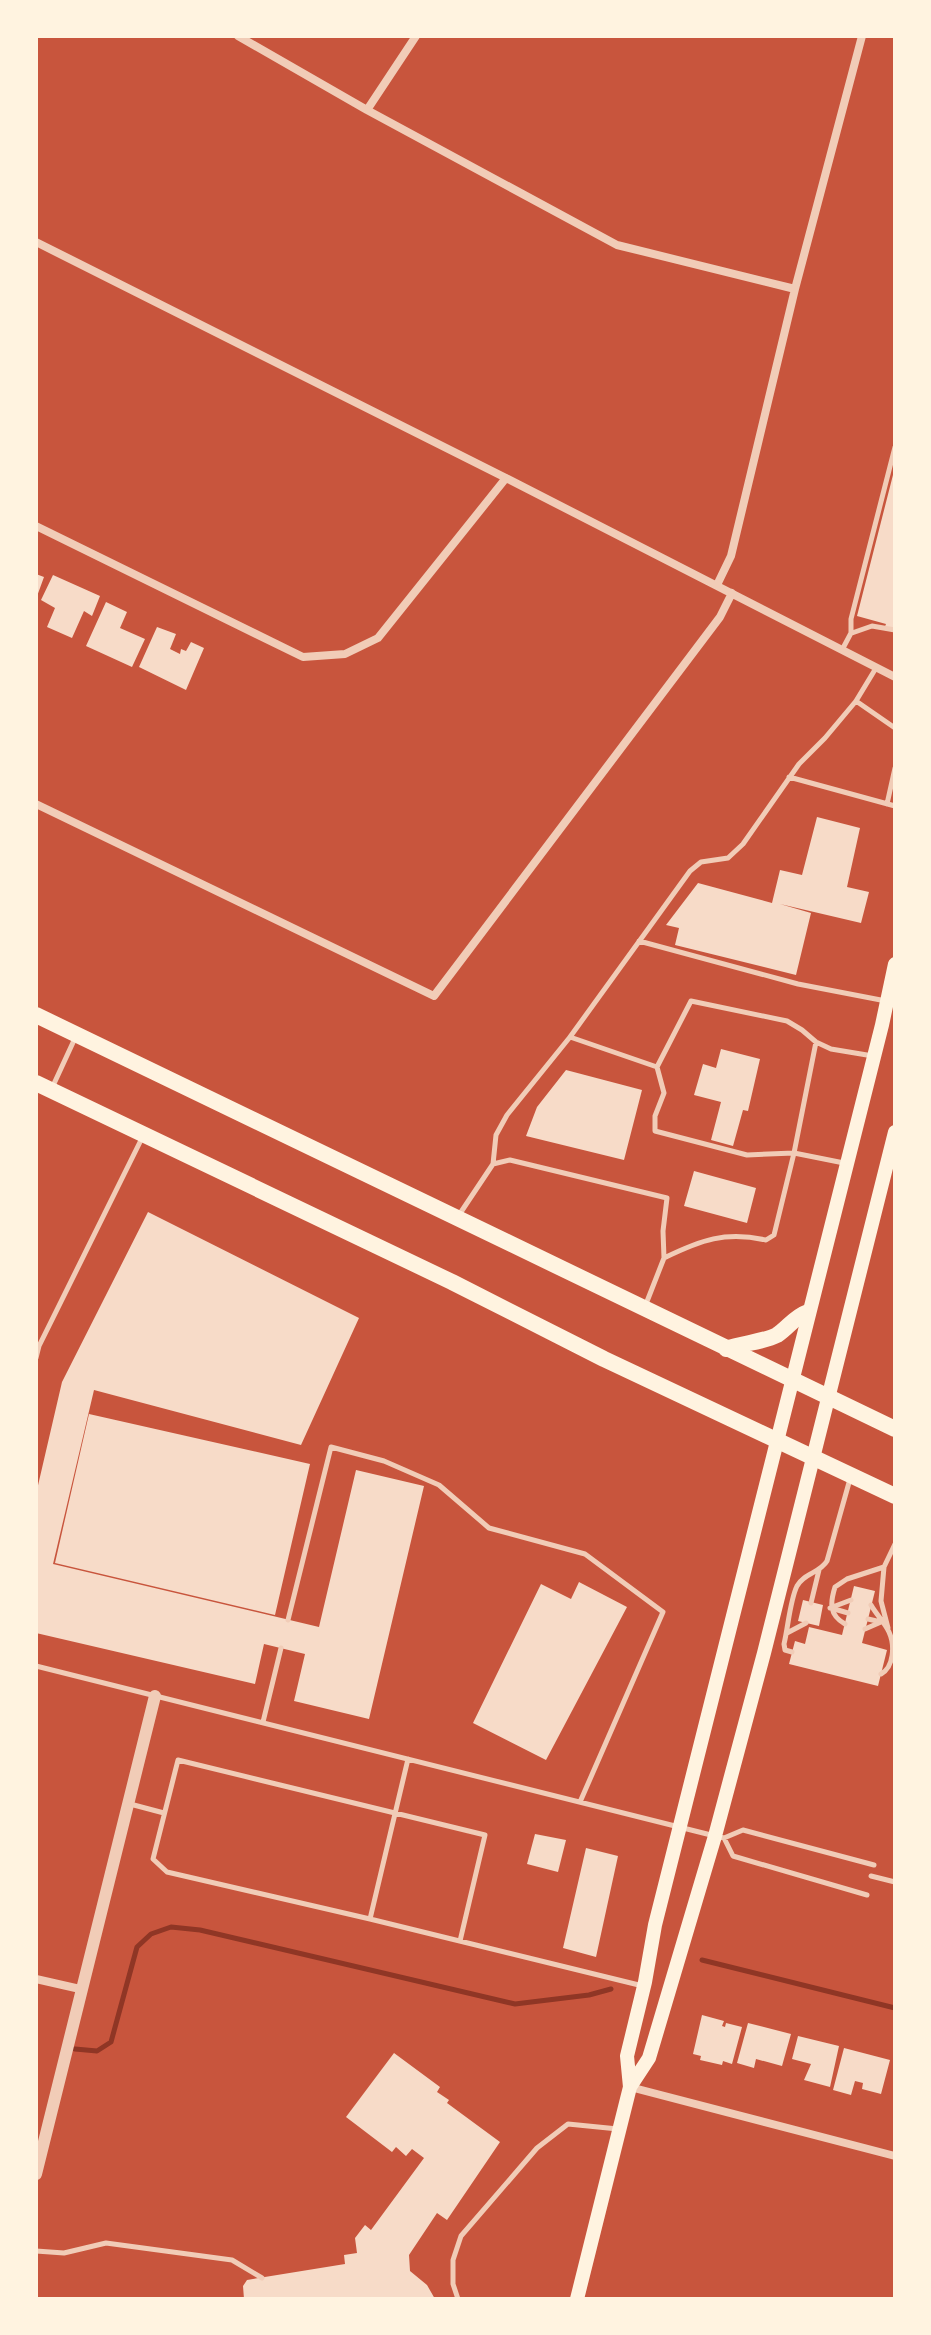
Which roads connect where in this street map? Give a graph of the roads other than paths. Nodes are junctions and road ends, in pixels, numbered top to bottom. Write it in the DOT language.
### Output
graph roads {
  1 [pos="238,36"];
  2 [pos="416,36"];
  3 [pos="862,36"];
  4 [pos="367,110"];
  5 [pos="36,242"];
  6 [pos="795,289"];
  7 [pos="895,447"];
  8 [pos="506,478"];
  9 [pos="36,526"];
  10 [pos="717,585"];
  11 [pos="732,593"];
  12 [pos="895,630"];
  13 [pos="851,633"];
  14 [pos="842,650"];
  15 [pos="877,667"];
  16 [pos="895,677"];
  17 [pos="856,701"];
  18 [pos="895,728"];
  19 [pos="895,768"];
  20 [pos="789,777"];
  21 [pos="36,804"];
  22 [pos="887,804"];
  23 [pos="895,806"];
  24 [pos="639,941"];
  25 [pos="895,964"];
  26 [pos="887,1001"];
  27 [pos="36,1015"];
  28 [pos="77,1035"];
  29 [pos="570,1037"];
  30 [pos="816,1042"];
  31 [pos="874,1057"];
  32 [pos="657,1067"];
  33 [pos="43,1086"];
  34 [pos="895,1132"];
  35 [pos="144,1134"];
  36 [pos="794,1153"];
  37 [pos="846,1163"];
  38 [pos="493,1164"];
  39 [pos="457,1218"];
  40 [pos="664,1258"];
  41 [pos="644,1309"];
  42 [pos="808,1312"];
  43 [pos="726,1349"];
  44 [pos="36,1358"];
  45 [pos="790,1381"];
  46 [pos="829,1397"];
  47 [pos="895,1429"];
  48 [pos="776,1438"];
  49 [pos="814,1457"];
  50 [pos="851,1475"];
  51 [pos="895,1496"];
  52 [pos="895,1544"];
  53 [pos="884,1567"];
  54 [pos="819,1570"];
  55 [pos="851,1600"];
  56 [pos="811,1603"];
  57 [pos="871,1605"];
  58 [pos="830,1608"];
  59 [pos="848,1613"];
  60 [pos="868,1619"];
  61 [pos="288,1620"];
  62 [pos="881,1622"];
  63 [pos="806,1623"];
  64 [pos="845,1624"];
  65 [pos="865,1629"];
  66 [pos="889,1632"];
  67 [pos="786,1634"];
  68 [pos="281,1648"];
  69 [pos="792,1652"];
  70 [pos="36,1666"];
  71 [pos="881,1674"];
  72 [pos="155,1696"];
  73 [pos="263,1722"];
  74 [pos="408,1758"];
  75 [pos="580,1802"];
  76 [pos="128,1804"];
  77 [pos="164,1813"];
  78 [pos="396,1815"];
  79 [pos="681,1827"];
  80 [pos="720,1837"];
  81 [pos="874,1865"];
  82 [pos="871,1876"];
  83 [pos="895,1882"];
  84 [pos="867,1895"];
  85 [pos="370,1919"];
  86 [pos="460,1941"];
  87 [pos="36,1979"];
  88 [pos="644,1986"];
  89 [pos="80,1989"];
  90 [pos="630,2087"];
  91 [pos="619,2129"];
  92 [pos="895,2156"];
  93 [pos="36,2174"];
  94 [pos="36,2251"];
  95 [pos="262,2278"];
  96 [pos="458,2299"];
  97 [pos="577,2299"];
  1 -- 4 [label="street"];
  2 -- 4 [label="street"];
  3 -- 6 [label="street"];
  4 -- 6 [label="street"];
  5 -- 8 [label="street"];
  6 -- 10 [label="street"];
  7 -- 13 [label="lane"];
  8 -- 9 [label="street"];
  8 -- 10 [label="street"];
  10 -- 11 [label="street"];
  11 -- 14 [label="street"];
  11 -- 21 [label="street"];
  12 -- 13 [label="lane"];
  13 -- 14 [label="lane"];
  14 -- 15 [label="street"];
  15 -- 16 [label="street"];
  15 -- 17 [label="lane"];
  17 -- 18 [label="lane"];
  17 -- 20 [label="lane"];
  19 -- 22 [label="lane"];
  20 -- 22 [label="lane"];
  20 -- 24 [label="lane"];
  22 -- 23 [label="lane"];
  24 -- 26 [label="lane"];
  24 -- 29 [label="lane"];
  25 -- 26 [label="main road"];
  26 -- 31 [label="main road"];
  27 -- 28 [label="highway"];
  28 -- 33 [label="lane"];
  28 -- 39 [label="highway"];
  29 -- 32 [label="lane"];
  29 -- 38 [label="lane"];
  30 -- 31 [label="lane"];
  30 -- 32 [label="lane"];
  30 -- 36 [label="lane"];
  31 -- 37 [label="main road"];
  32 -- 36 [label="lane"];
  33 -- 35 [label="highway"];
  34 -- 46 [label="main road"];
  35 -- 44 [label="lane"];
  35 -- 48 [label="highway"];
  36 -- 37 [label="lane"];
  36 -- 40 [label="lane"];
  37 -- 42 [label="main road"];
  38 -- 39 [label="lane"];
  38 -- 40 [label="lane"];
  39 -- 41 [label="highway"];
  40 -- 41 [label="lane"];
  41 -- 43 [label="highway"];
  42 -- 43 [label="highway"];
  42 -- 45 [label="main road"];
  43 -- 45 [label="highway"];
  45 -- 46 [label="highway"];
  45 -- 48 [label="main road"];
  46 -- 47 [label="highway"];
  46 -- 49 [label="main road"];
  48 -- 49 [label="highway"];
  48 -- 79 [label="main road"];
  49 -- 50 [label="highway"];
  49 -- 80 [label="main road"];
  50 -- 51 [label="highway"];
  50 -- 54 [label="lane"];
  52 -- 53 [label="lane"];
  53 -- 58 [label="lane"];
  53 -- 66 [label="lane"];
  54 -- 56 [label="lane"];
  54 -- 67 [label="lane"];
  55 -- 58 [label="lane"];
  57 -- 62 [label="lane"];
  58 -- 59 [label="lane"];
  58 -- 64 [label="lane"];
  60 -- 62 [label="lane"];
  61 -- 75 [label="lane"];
  62 -- 65 [label="lane"];
  62 -- 66 [label="lane"];
  63 -- 67 [label="lane"];
  66 -- 71 [label="lane"];
  67 -- 69 [label="lane"];
  68 -- 73 [label="lane"];
  70 -- 72 [label="lane"];
  72 -- 73 [label="lane"];
  72 -- 76 [label="street"];
  73 -- 74 [label="lane"];
  74 -- 75 [label="lane"];
  74 -- 78 [label="lane"];
  75 -- 79 [label="lane"];
  76 -- 77 [label="lane"];
  76 -- 89 [label="street"];
  77 -- 78 [label="lane"];
  77 -- 85 [label="lane"];
  78 -- 85 [label="lane"];
  78 -- 86 [label="lane"];
  79 -- 80 [label="lane"];
  79 -- 88 [label="main road"];
  80 -- 81 [label="lane"];
  80 -- 84 [label="lane"];
  80 -- 90 [label="main road"];
  82 -- 83 [label="lane"];
  85 -- 86 [label="lane"];
  86 -- 88 [label="lane"];
  87 -- 89 [label="street"];
  88 -- 90 [label="main road"];
  89 -- 93 [label="street"];
  90 -- 91 [label="main road"];
  90 -- 92 [label="street"];
  91 -- 96 [label="lane"];
  91 -- 97 [label="main road"];
  94 -- 95 [label="lane"];
}
